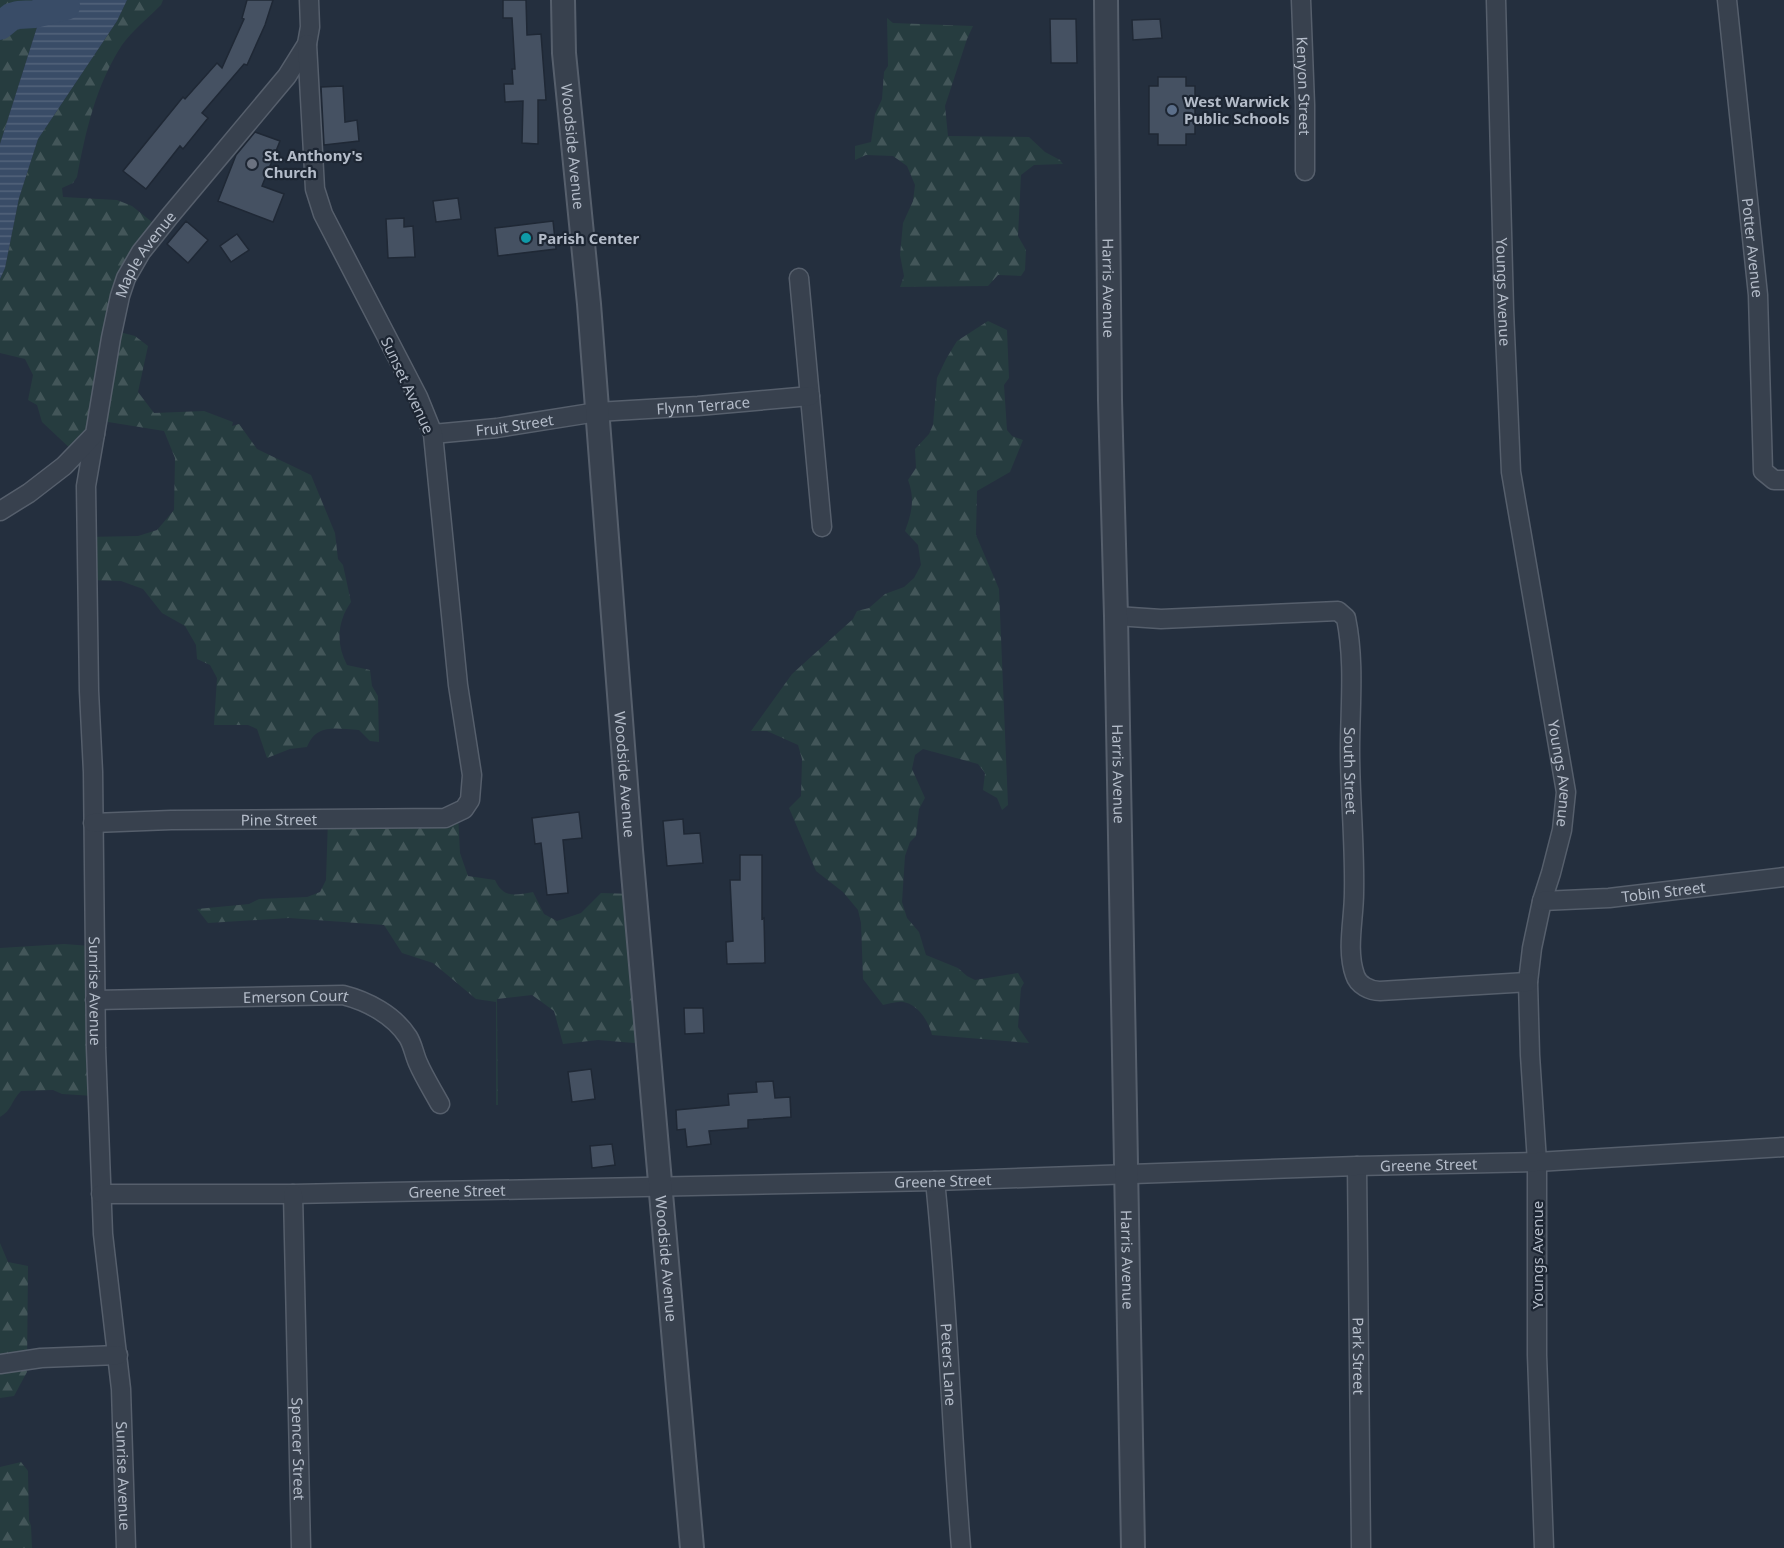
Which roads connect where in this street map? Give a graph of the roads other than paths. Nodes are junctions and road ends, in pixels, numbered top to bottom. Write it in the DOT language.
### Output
graph roads {
  1 [pos="309,0"];
  2 [pos="563,0"];
  3 [pos="1106,0"];
  4 [pos="1301,0"];
  5 [pos="1496,0"];
  6 [pos="1728,0"];
  7 [pos="307,44"];
  8 [pos="1305,171"];
  9 [pos="799,278"];
  10 [pos="810,396"];
  11 [pos="597,412"];
  12 [pos="95,434"];
  13 [pos="433,434"];
  14 [pos="1784,480"];
  15 [pos="0,511"];
  16 [pos="822,527"];
  17 [pos="1116,616"];
  18 [pos="464,809"];
  19 [pos="93,823"];
  20 [pos="1784,877"];
  21 [pos="1542,901"];
  22 [pos="1528,982"];
  23 [pos="95,1000"];
  24 [pos="440,1104"];
  25 [pos="1784,1147"];
  26 [pos="1537,1162"];
  27 [pos="1357,1166"];
  28 [pos="1126,1175"];
  29 [pos="935,1181"];
  30 [pos="661,1185"];
  31 [pos="101,1194"];
  32 [pos="293,1194"];
  33 [pos="118,1355"];
  34 [pos="0,1364"];
  35 [pos="126,1548"];
  36 [pos="301,1548"];
  37 [pos="692,1548"];
  38 [pos="961,1548"];
  39 [pos="1133,1548"];
  40 [pos="1361,1548"];
  41 [pos="1544,1548"];
  1 -- 7 [label="street, Maple Avenue"];
  2 -- 11 [label="street, Woodside Avenue"];
  3 -- 17 [label="street, Harris Avenue"];
  4 -- 8 [label="street, Kenyon Street"];
  5 -- 21 [label="street, Youngs Avenue"];
  6 -- 14 [label="street, Potter Avenue"];
  7 -- 12 [label="street, Maple Avenue"];
  7 -- 13 [label="street, Sunset Avenue"];
  9 -- 10 [label="street"];
  10 -- 11 [label="street, Flynn Terrace"];
  10 -- 16 [label="street"];
  11 -- 13 [label="street, Fruit Street"];
  11 -- 30 [label="street, Woodside Avenue"];
  12 -- 15 [label="street"];
  12 -- 19 [label="street, Sunrise Avenue"];
  13 -- 18 [label="street, Sunset Avenue"];
  17 -- 22 [label="street, South Street"];
  17 -- 28 [label="street, Harris Avenue"];
  18 -- 19 [label="street, Pine Street"];
  19 -- 23 [label="street, Sunrise Avenue"];
  20 -- 21 [label="street, Tobin Street"];
  21 -- 22 [label="street, Youngs Avenue"];
  22 -- 26 [label="street, Youngs Avenue"];
  23 -- 24 [label="street, Emerson Court"];
  23 -- 31 [label="street, Sunrise Avenue"];
  25 -- 26 [label="street, Greene Street"];
  26 -- 27 [label="street, Greene Street"];
  26 -- 41 [label="street, Youngs Avenue"];
  27 -- 28 [label="street, Greene Street"];
  27 -- 40 [label="street, Park Street"];
  28 -- 29 [label="street, Greene Street"];
  28 -- 39 [label="street, Harris Avenue"];
  29 -- 30 [label="street, Greene Street"];
  29 -- 38 [label="street, Peters Lane"];
  30 -- 32 [label="street, Greene Street"];
  30 -- 37 [label="street, Woodside Avenue"];
  31 -- 32 [label="street, Greene Street"];
  31 -- 33 [label="street, Sunrise Avenue"];
  32 -- 36 [label="street, Spencer Street"];
  33 -- 34 [label="street"];
  33 -- 35 [label="street, Sunrise Avenue"];
}
